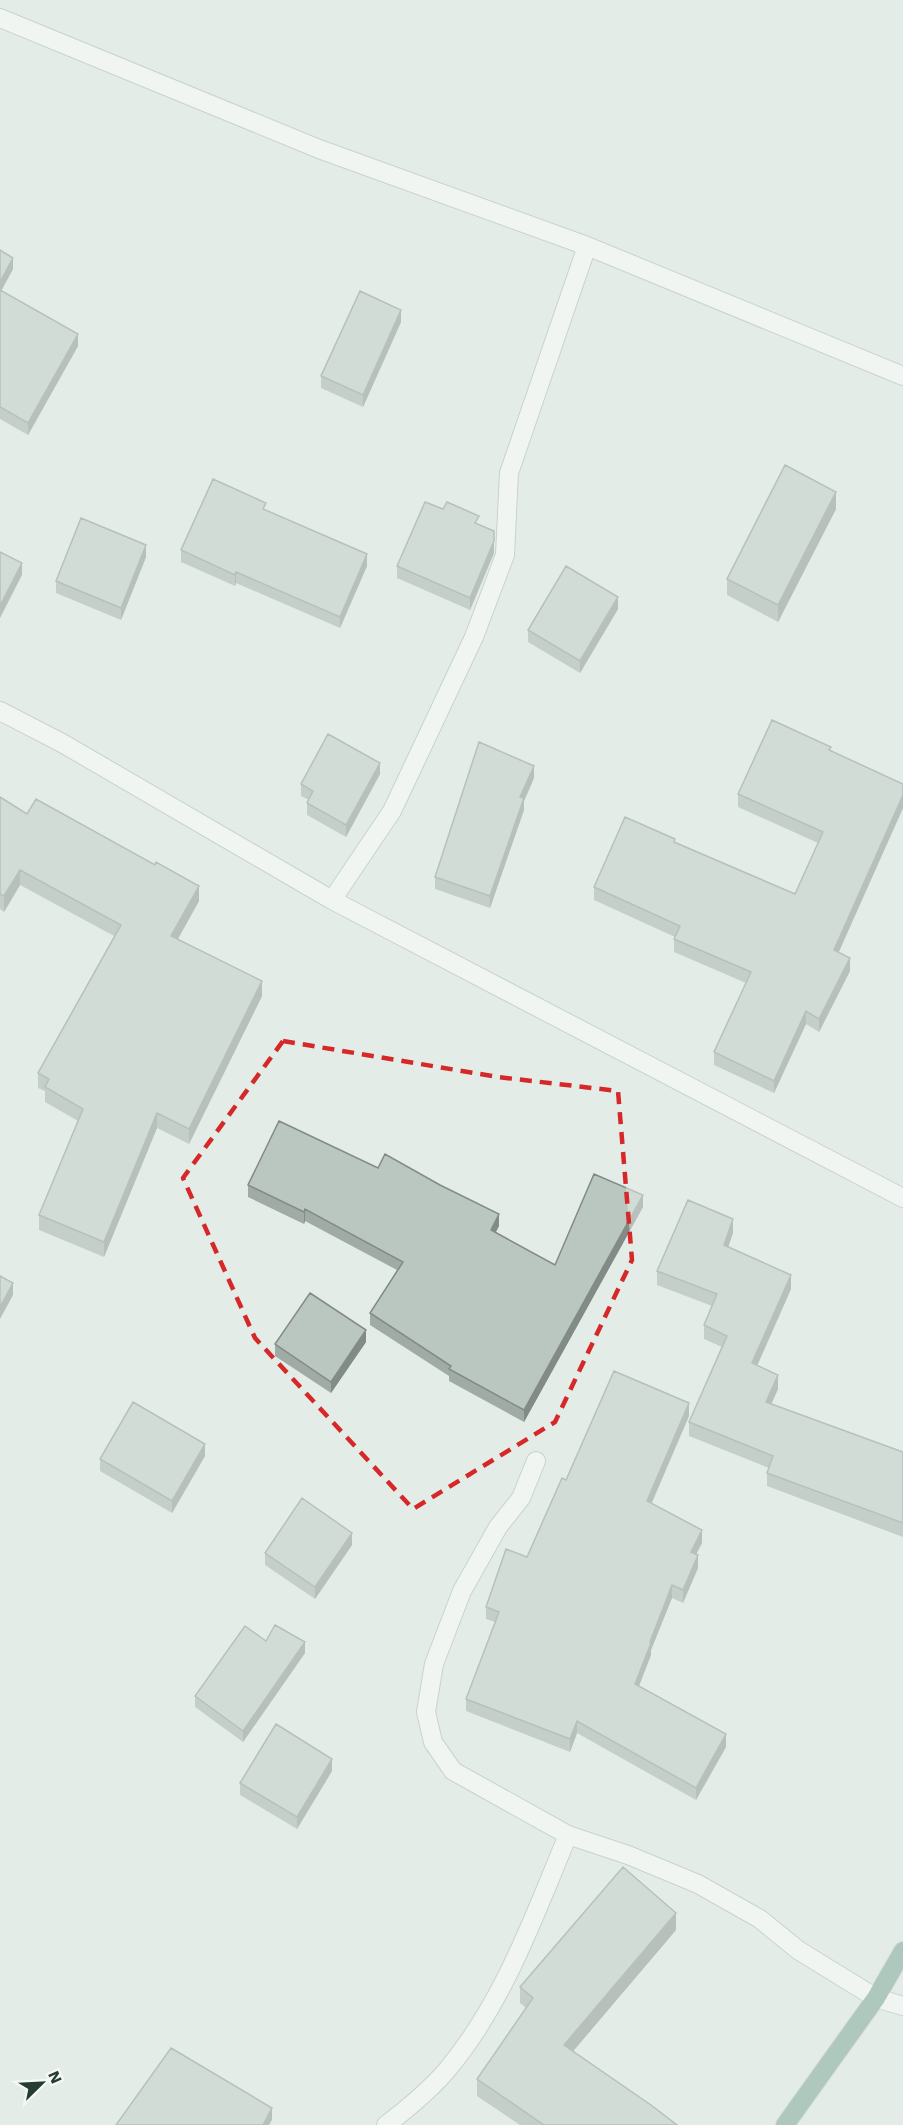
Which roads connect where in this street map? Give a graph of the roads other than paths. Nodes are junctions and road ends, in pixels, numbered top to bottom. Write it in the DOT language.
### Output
graph roads {
  1 [pos="0,18"];
  2 [pos="587,246"];
  3 [pos="903,376"];
  4 [pos="0,711"];
  5 [pos="332,900"];
  6 [pos="903,1198"];
  7 [pos="536,1461"];
  8 [pos="568,1835"];
  9 [pos="903,1951"];
  10 [pos="876,1998"];
  11 [pos="903,2006"];
  12 [pos="386,2125"];
  13 [pos="784,2125"];
  1 -- 2 [label="street"];
  2 -- 3 [label="street"];
  2 -- 5 [label="street"];
  4 -- 5 [label="street"];
  5 -- 6 [label="street"];
  7 -- 8 [label="street"];
  8 -- 10 [label="street"];
  8 -- 12 [label="street"];
  9 -- 10 [label="main road"];
  10 -- 11 [label="street"];
  10 -- 13 [label="main road"];
}
